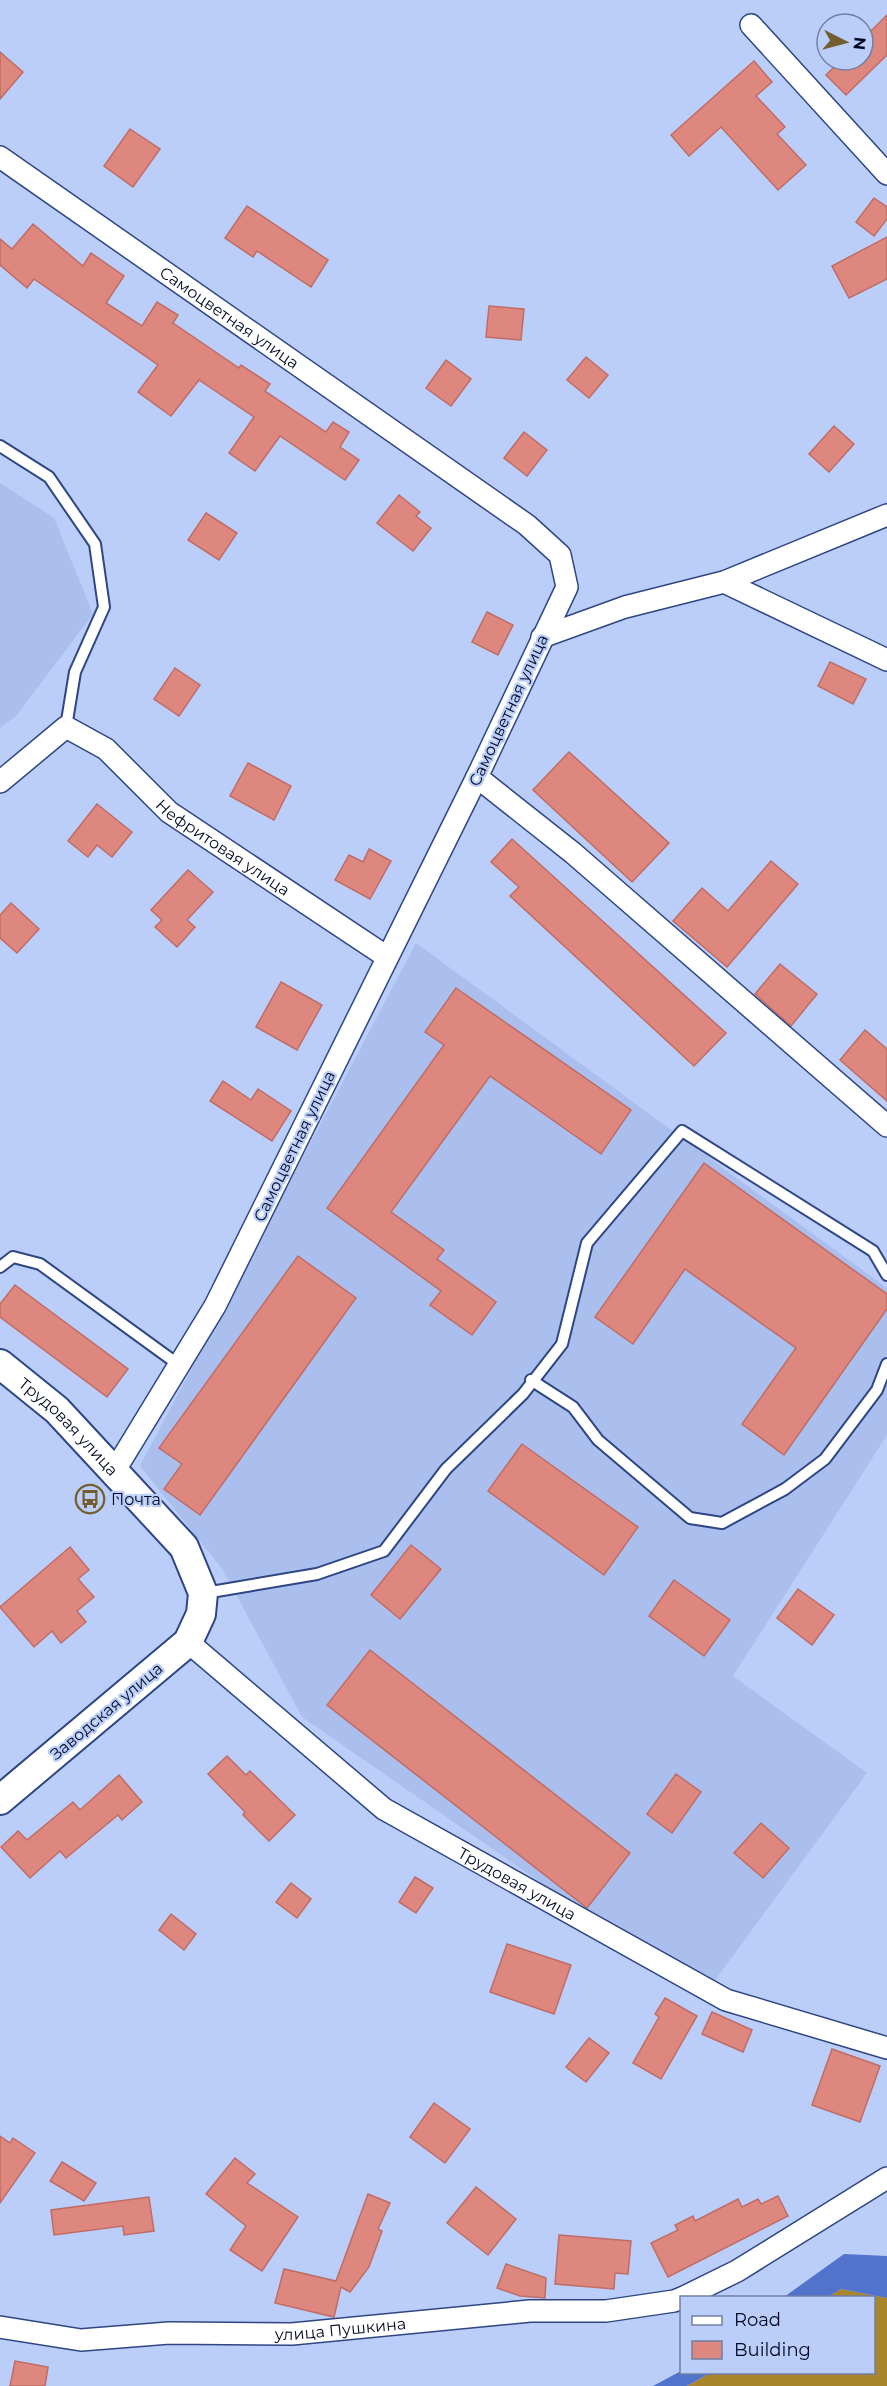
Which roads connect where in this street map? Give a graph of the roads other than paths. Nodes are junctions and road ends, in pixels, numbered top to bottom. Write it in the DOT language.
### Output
graph roads {
  1 [pos="751,25"];
  2 [pos="0,157"];
  3 [pos="887,174"];
  4 [pos="0,446"];
  5 [pos="887,515"];
  6 [pos="724,582"];
  7 [pos="542,637"];
  8 [pos="887,660"];
  9 [pos="66,727"];
  10 [pos="477,777"];
  11 [pos="0,782"];
  12 [pos="387,957"];
  13 [pos="887,1126"];
  14 [pos="0,1267"];
  15 [pos="887,1275"];
  16 [pos="0,1364"];
  17 [pos="887,1364"];
  18 [pos="179,1365"];
  19 [pos="531,1380"];
  20 [pos="115,1470"];
  21 [pos="202,1604"];
  22 [pos="188,1642"];
  23 [pos="0,1800"];
  24 [pos="887,2048"];
  25 [pos="887,2178"];
  26 [pos="686,2296"];
  27 [pos="680,2299"];
  28 [pos="0,2327"];
  1 -- 3 [label="street"];
  2 -- 7 [label="street, Самоцветная улица"];
  4 -- 9 [label="lane"];
  5 -- 6 [label="street"];
  6 -- 7 [label="street"];
  6 -- 8 [label="street"];
  7 -- 10 [label="street, Самоцветная улица"];
  9 -- 11 [label="street"];
  9 -- 12 [label="street, Нефритовая улица"];
  10 -- 12 [label="street, Самоцветная улица"];
  10 -- 13 [label="street"];
  12 -- 18 [label="street, Самоцветная улица"];
  14 -- 18 [label="lane"];
  15 -- 19 [label="lane"];
  16 -- 20 [label="street, Трудовая улица"];
  17 -- 19 [label="lane"];
  18 -- 20 [label="street, Самоцветная улица"];
  19 -- 21 [label="lane"];
  20 -- 21 [label="street, Трудовая улица"];
  21 -- 22 [label="street, Заводская улица"];
  22 -- 23 [label="street, Заводская улица"];
  22 -- 24 [label="street, Трудовая улица"];
  25 -- 26 [label="street, улица Пушкина"];
  27 -- 28 [label="street, улица Пушкина"];
}
